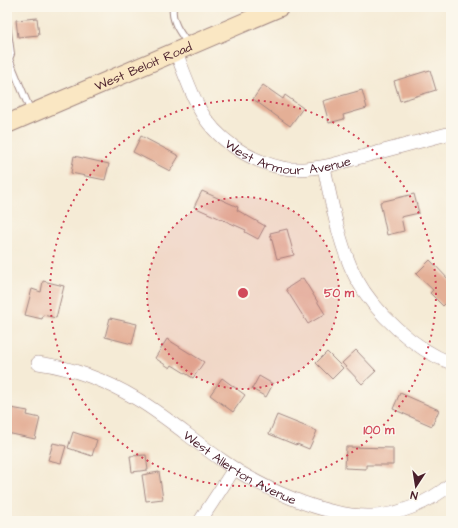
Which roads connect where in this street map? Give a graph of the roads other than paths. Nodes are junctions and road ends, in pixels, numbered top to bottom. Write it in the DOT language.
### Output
graph roads {
  1 [pos="174,7"];
  2 [pos="280,7"];
  3 [pos="7,24"];
  4 [pos="182,49"];
  5 [pos="8,58"];
  6 [pos="32,113"];
  7 [pos="7,124"];
  8 [pos="451,133"];
  9 [pos="324,166"];
  10 [pos="38,363"];
  11 [pos="451,363"];
  12 [pos="234,469"];
  13 [pos="451,484"];
  14 [pos="200,521"];
  1 -- 4 [label="lane"];
  2 -- 4 [label="main road, West Beloit Road"];
  3 -- 5 [label="lane"];
  4 -- 6 [label="main road, West Beloit Road"];
  4 -- 9 [label="street, West Armour Avenue"];
  5 -- 6 [label="lane"];
  6 -- 7 [label="main road, West Beloit Road"];
  8 -- 9 [label="street, West Armour Avenue"];
  9 -- 11 [label="street"];
  10 -- 12 [label="street, West Allerton Avenue"];
  12 -- 13 [label="street, West Allerton Avenue"];
  12 -- 14 [label="street"];
}
